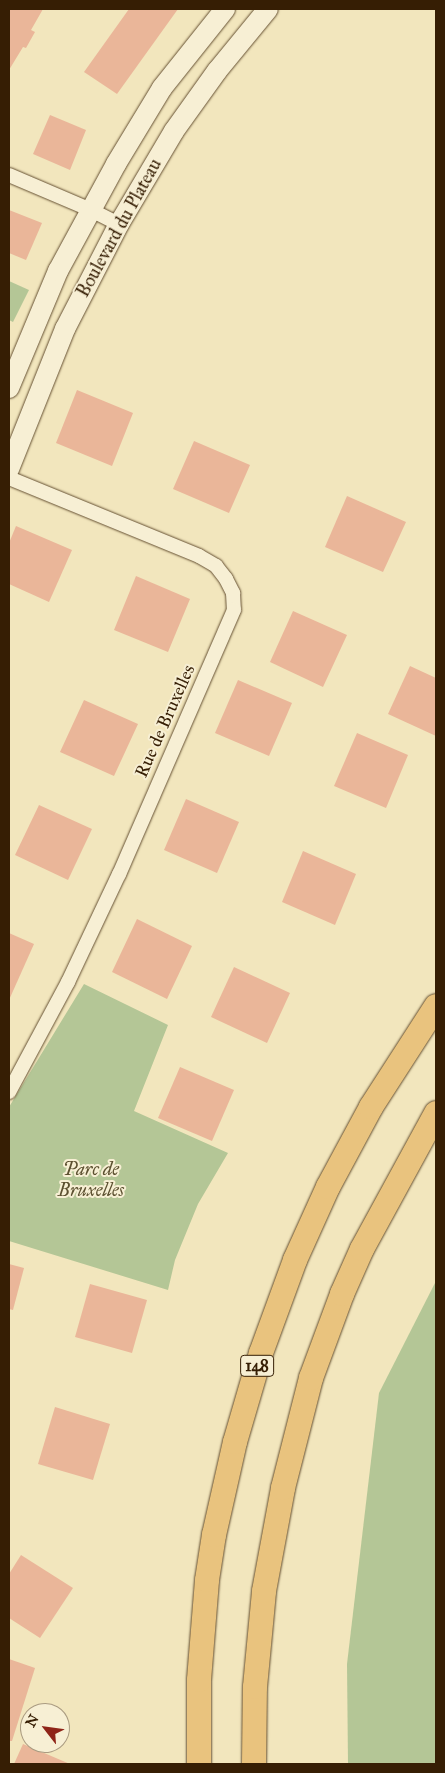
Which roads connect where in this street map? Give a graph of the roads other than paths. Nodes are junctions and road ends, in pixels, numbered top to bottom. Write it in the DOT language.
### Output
graph roads {
  1 [pos="225,9"];
  2 [pos="268,9"];
  3 [pos="9,175"];
  4 [pos="91,210"];
  5 [pos="119,224"];
  6 [pos="9,388"];
  7 [pos="9,469"];
  8 [pos="9,478"];
  9 [pos="436,1006"];
  10 [pos="9,1092"];
  11 [pos="436,1113"];
  12 [pos="199,1764"];
  13 [pos="254,1764"];
  1 -- 4 [label="main road, Boulevard du Plateau"];
  2 -- 5 [label="main road, Boulevard du Plateau"];
  3 -- 4 [label="street"];
  4 -- 5 [label="street"];
  4 -- 6 [label="main road, Boulevard du Plateau"];
  5 -- 7 [label="main road, Boulevard du Plateau"];
  8 -- 10 [label="street, Rue de Bruxelles"];
  9 -- 12 [label="highway, 148"];
  11 -- 13 [label="highway"];
}
